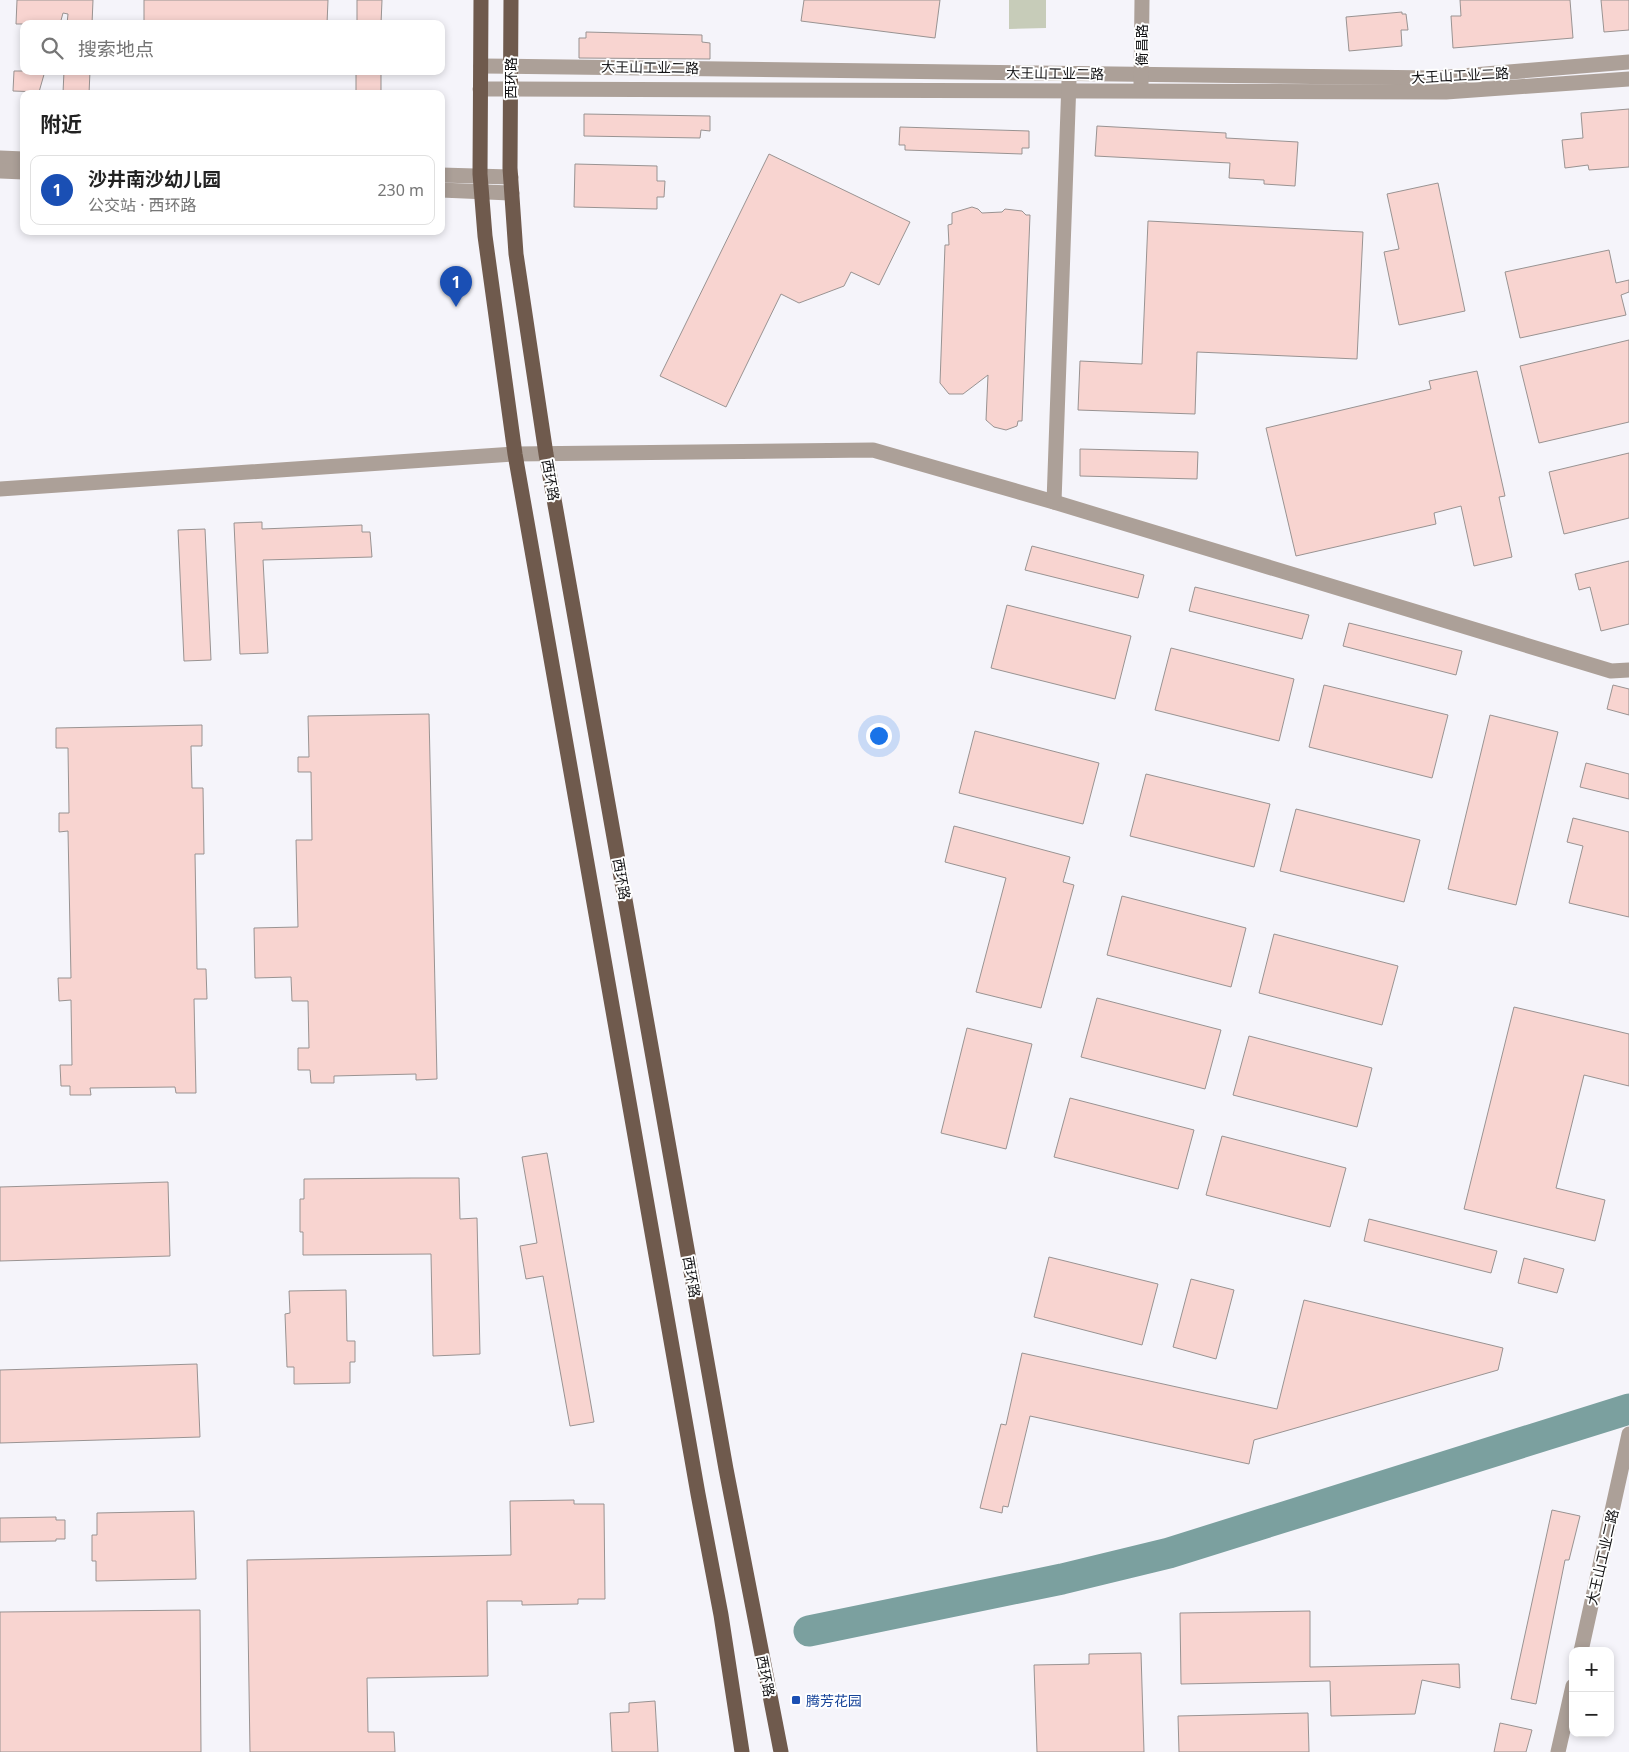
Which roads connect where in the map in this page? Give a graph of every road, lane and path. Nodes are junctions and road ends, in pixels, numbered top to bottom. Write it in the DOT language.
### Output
graph roads {
  1 [pos="482,0"];
  2 [pos="511,0"];
  3 [pos="1142,0"];
  4 [pos="1629,62"];
  5 [pos="510,65"];
  6 [pos="481,66"];
  7 [pos="1069,73"];
  8 [pos="1141,74"];
  9 [pos="1629,79"];
  10 [pos="510,88"];
  11 [pos="480,89"];
  12 [pos="1069,90"];
  13 [pos="1140,90"];
  14 [pos="0,158"];
  15 [pos="20,159"];
  16 [pos="0,171"];
  17 [pos="20,172"];
  18 [pos="445,175"];
  19 [pos="480,176"];
  20 [pos="510,177"];
  21 [pos="445,190"];
  22 [pos="481,192"];
  23 [pos="512,193"];
  24 [pos="515,454"];
  25 [pos="546,454"];
  26 [pos="0,489"];
  27 [pos="1054,502"];
  28 [pos="1629,670"];
  29 [pos="1629,1435"];
  30 [pos="1582,1647"];
  31 [pos="1572,1692"];
  32 [pos="742,1752"];
  33 [pos="780,1752"];
  34 [pos="1558,1752"];
  1 -- 6 [label="main road"];
  2 -- 5 [label="main road, 西环路"];
  3 -- 8 [label="street, 衡昌路"];
  4 -- 8 [label="street, 大王山工业二路"];
  5 -- 6 [label="street, 大王山工业二路"];
  5 -- 7 [label="street, 大王山工业二路"];
  5 -- 10 [label="main road, 西环路"];
  6 -- 11 [label="main road"];
  7 -- 8 [label="street, 大王山工业二路"];
  7 -- 12 [label="street"];
  8 -- 13 [label="street, 衡昌路"];
  9 -- 13 [label="street, 大王山工业二路"];
  10 -- 11 [label="street, 大王山工业二路"];
  10 -- 12 [label="street, 大王山工业二路"];
  10 -- 20 [label="main road, 西环路"];
  11 -- 19 [label="main road"];
  12 -- 13 [label="street, 大王山工业二路"];
  12 -- 27 [label="street"];
  14 -- 15 [label="street"];
  16 -- 17 [label="street"];
  18 -- 19 [label="street"];
  19 -- 20 [label="street"];
  19 -- 22 [label="main road"];
  20 -- 23 [label="main road, 西环路"];
  21 -- 22 [label="street"];
  22 -- 23 [label="street"];
  22 -- 24 [label="main road"];
  23 -- 25 [label="main road, 西环路"];
  24 -- 25 [label="street"];
  24 -- 26 [label="street"];
  24 -- 32 [label="main road"];
  25 -- 27 [label="street"];
  25 -- 33 [label="main road, 西环路"];
  27 -- 28 [label="street"];
  29 -- 30 [label="street, 大王山工业二路"];
  31 -- 34 [label="street"];
}
